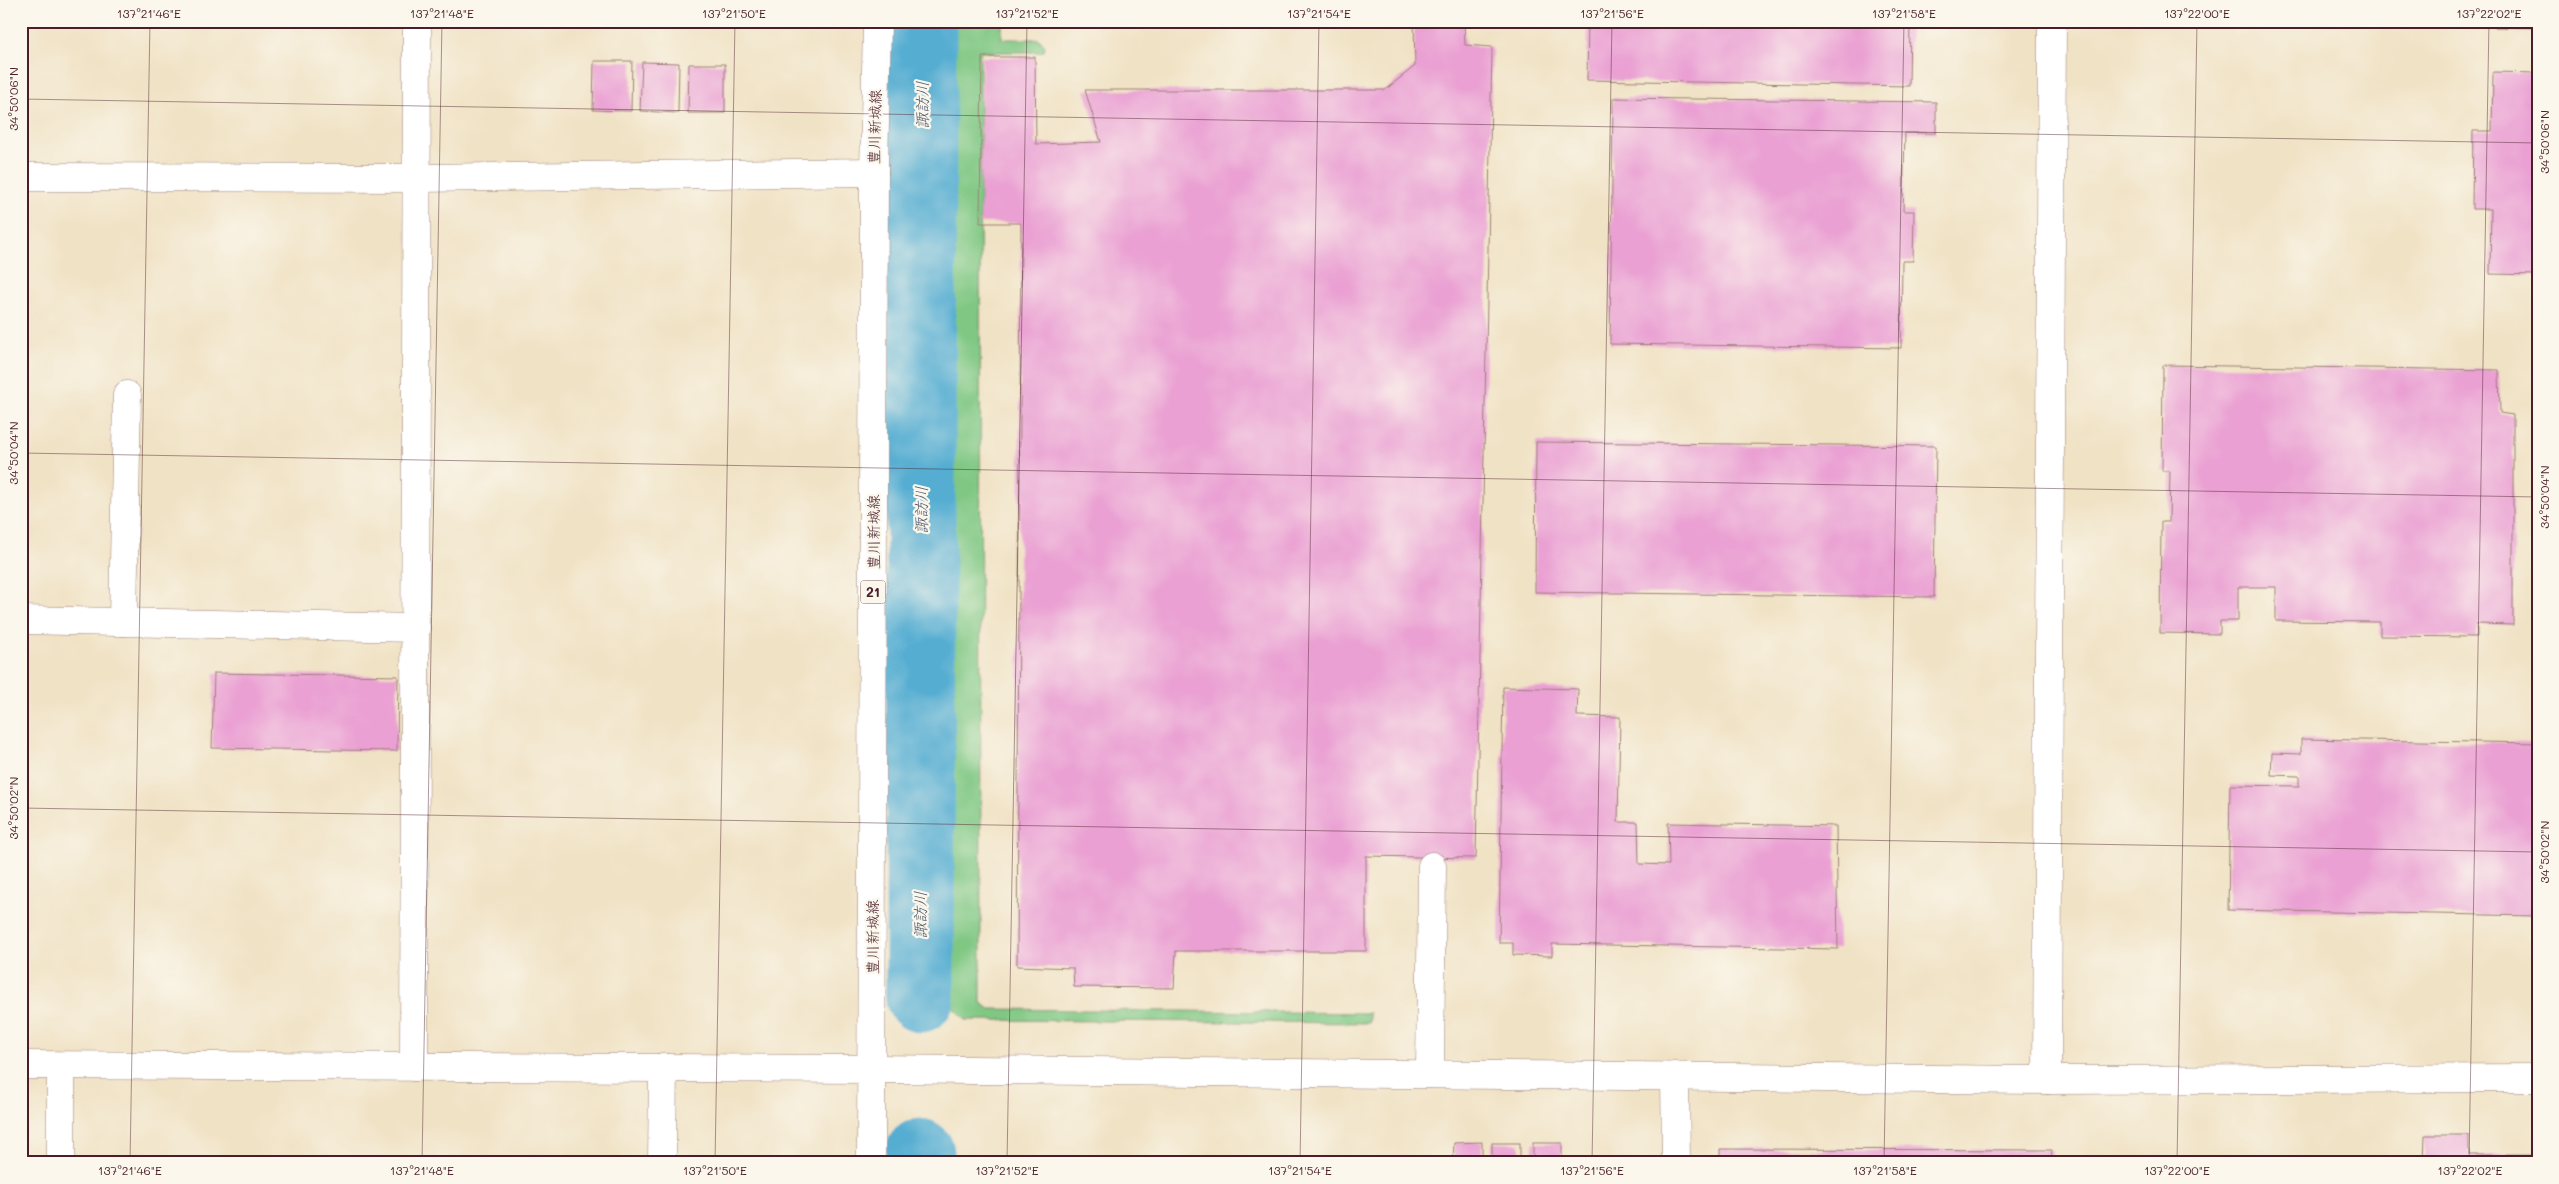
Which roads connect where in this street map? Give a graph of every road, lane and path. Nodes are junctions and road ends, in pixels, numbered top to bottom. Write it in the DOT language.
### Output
graph roads {
  1 [pos="418,21"];
  2 [pos="877,21"];
  3 [pos="2052,21"];
  4 [pos="874,172"];
  5 [pos="21,177"];
  6 [pos="417,178"];
  7 [pos="127,395"];
  8 [pos="21,620"];
  9 [pos="123,622"];
  10 [pos="416,628"];
  11 [pos="1432,866"];
  12 [pos="21,1065"];
  13 [pos="61,1066"];
  14 [pos="414,1067"];
  15 [pos="663,1068"];
  16 [pos="872,1069"];
  17 [pos="1430,1074"];
  18 [pos="1675,1076"];
  19 [pos="2538,1078"];
  20 [pos="2048,1080"];
  21 [pos="61,1163"];
  22 [pos="662,1163"];
  23 [pos="871,1163"];
  24 [pos="1676,1163"];
  1 -- 6 [label="street"];
  2 -- 4 [label="street, 豊川新城線 / 21"];
  3 -- 20 [label="street"];
  4 -- 6 [label="street"];
  4 -- 16 [label="street, 豊川新城線 / 21"];
  5 -- 6 [label="street"];
  6 -- 10 [label="street"];
  7 -- 9 [label="street"];
  8 -- 9 [label="street"];
  9 -- 10 [label="street"];
  10 -- 14 [label="street"];
  11 -- 17 [label="street"];
  12 -- 13 [label="street"];
  13 -- 14 [label="street"];
  13 -- 21 [label="street"];
  14 -- 15 [label="street"];
  15 -- 16 [label="street"];
  15 -- 22 [label="street"];
  16 -- 17 [label="street"];
  16 -- 23 [label="street, 豊川新城線 / 21"];
  17 -- 18 [label="street"];
  18 -- 20 [label="street"];
  18 -- 24 [label="street"];
  19 -- 20 [label="street"];
}
